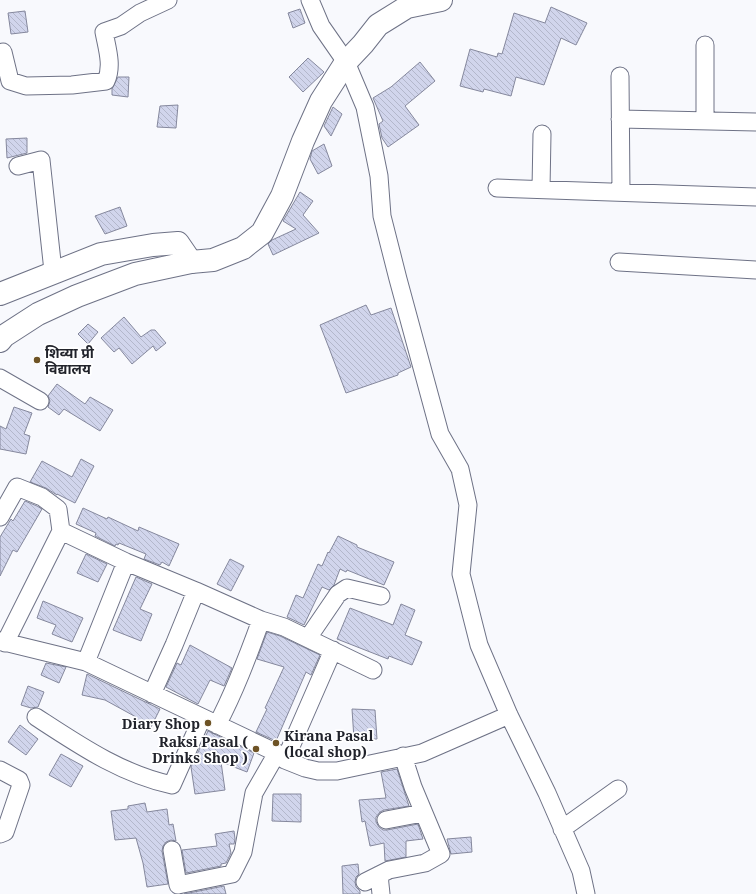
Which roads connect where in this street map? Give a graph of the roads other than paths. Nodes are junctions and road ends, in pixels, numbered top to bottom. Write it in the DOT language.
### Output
graph roads {
  1 [pos="168,0"];
  2 [pos="310,0"];
  3 [pos="441,0"];
  4 [pos="705,45"];
  5 [pos="3,52"];
  6 [pos="346,62"];
  7 [pos="620,76"];
  8 [pos="620,119"];
  9 [pos="705,121"];
  10 [pos="756,122"];
  11 [pos="542,134"];
  12 [pos="18,166"];
  13 [pos="497,188"];
  14 [pos="541,189"];
  15 [pos="621,192"];
  16 [pos="756,197"];
  17 [pos="191,262"];
  18 [pos="619,262"];
  19 [pos="756,270"];
  20 [pos="53,272"];
  21 [pos="0,294"];
  22 [pos="0,341"];
  23 [pos="0,378"];
  24 [pos="40,401"];
  25 [pos="0,517"];
  26 [pos="61,531"];
  27 [pos="126,562"];
  28 [pos="196,591"];
  29 [pos="381,596"];
  30 [pos="261,620"];
  31 [pos="308,638"];
  32 [pos="3,642"];
  33 [pos="333,650"];
  34 [pos="86,662"];
  35 [pos="373,670"];
  36 [pos="152,694"];
  37 [pos="508,715"];
  38 [pos="36,717"];
  39 [pos="210,721"];
  40 [pos="281,756"];
  41 [pos="403,756"];
  42 [pos="0,770"];
  43 [pos="618,789"];
  44 [pos="423,813"];
  45 [pos="386,820"];
  46 [pos="562,829"];
  47 [pos="0,834"];
  48 [pos="172,850"];
  49 [pos="381,894"];
  50 [pos="586,894"];
  1 -- 5 [label="street"];
  2 -- 6 [label="street"];
  3 -- 6 [label="main road"];
  4 -- 9 [label="street"];
  6 -- 17 [label="main road"];
  6 -- 37 [label="street"];
  7 -- 8 [label="street"];
  8 -- 9 [label="street"];
  8 -- 15 [label="street"];
  9 -- 10 [label="street"];
  11 -- 14 [label="street"];
  12 -- 20 [label="street"];
  13 -- 14 [label="street"];
  14 -- 15 [label="street"];
  15 -- 16 [label="street"];
  17 -- 20 [label="main road"];
  17 -- 22 [label="main road"];
  18 -- 19 [label="street"];
  20 -- 21 [label="main road"];
  23 -- 24 [label="street"];
  25 -- 26 [label="street"];
  26 -- 27 [label="street"];
  26 -- 32 [label="street"];
  27 -- 28 [label="street"];
  27 -- 34 [label="street"];
  28 -- 30 [label="street"];
  28 -- 36 [label="street"];
  29 -- 31 [label="street"];
  30 -- 31 [label="street"];
  30 -- 39 [label="street"];
  31 -- 33 [label="street"];
  32 -- 34 [label="street"];
  33 -- 35 [label="street"];
  33 -- 40 [label="street"];
  34 -- 36 [label="street"];
  36 -- 39 [label="street"];
  37 -- 41 [label="street"];
  37 -- 46 [label="street"];
  38 -- 39 [label="street"];
  39 -- 40 [label="street"];
  40 -- 41 [label="street"];
  40 -- 48 [label="street"];
  41 -- 44 [label="street"];
  42 -- 47 [label="street"];
  43 -- 46 [label="street"];
  44 -- 45 [label="street"];
  44 -- 49 [label="street"];
  46 -- 50 [label="street"];
}
